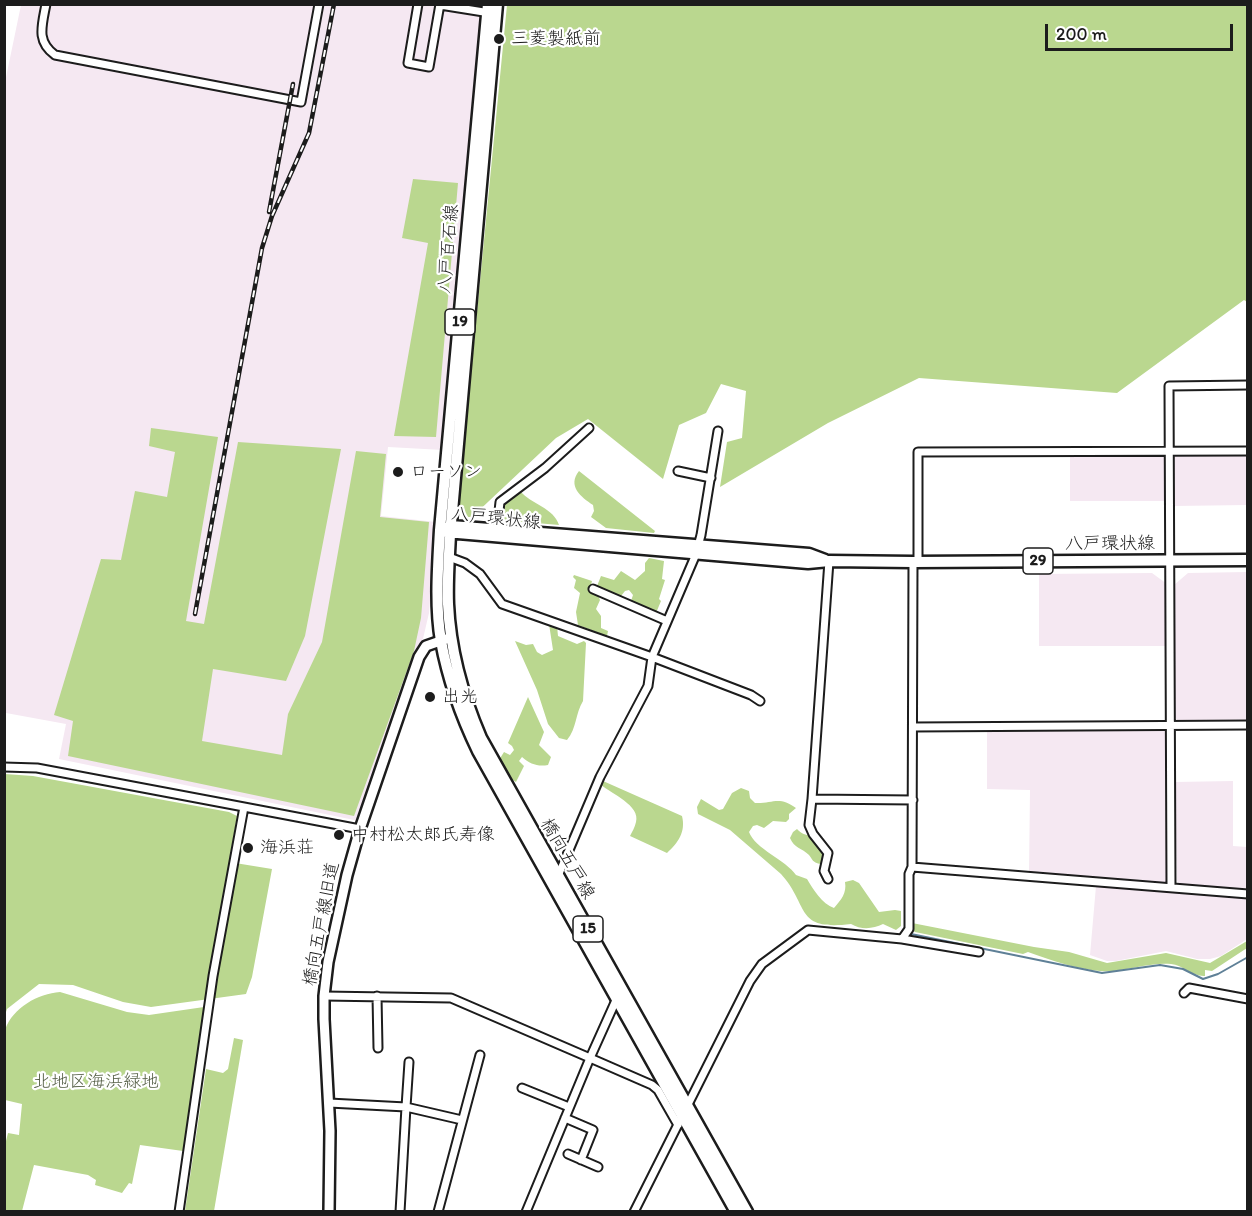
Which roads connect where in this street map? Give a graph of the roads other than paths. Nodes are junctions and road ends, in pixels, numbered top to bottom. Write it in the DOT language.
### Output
graph roads {
  1 [pos="46,4"];
  2 [pos="320,4"];
  3 [pos="418,4"];
  4 [pos="440,5"];
  5 [pos="492,9"];
  6 [pos="1248,386"];
  7 [pos="589,428"];
  8 [pos="718,430"];
  9 [pos="1169,451"];
  10 [pos="1248,451"];
  11 [pos="678,471"];
  12 [pos="711,478"];
  13 [pos="447,530"];
  14 [pos="497,530"];
  15 [pos="697,550"];
  16 [pos="449,557"];
  17 [pos="1248,560"];
  18 [pos="829,561"];
  19 [pos="1171,561"];
  20 [pos="915,562"];
  21 [pos="593,589"];
  22 [pos="667,621"];
  23 [pos="446,640"];
  24 [pos="652,657"];
  25 [pos="760,700"];
  26 [pos="1172,725"];
  27 [pos="1248,725"];
  28 [pos="914,727"];
  29 [pos="4,767"];
  30 [pos="812,799"];
  31 [pos="912,800"];
  32 [pos="244,807"];
  33 [pos="360,829"];
  34 [pos="912,867"];
  35 [pos="828,879"];
  36 [pos="556,880"];
  37 [pos="1171,887"];
  38 [pos="1248,894"];
  39 [pos="902,939"];
  40 [pos="979,952"];
  41 [pos="1184,993"];
  42 [pos="619,994"];
  43 [pos="324,996"];
  44 [pos="377,996"];
  45 [pos="1248,999"];
  46 [pos="378,1048"];
  47 [pos="480,1055"];
  48 [pos="590,1058"];
  49 [pos="409,1062"];
  50 [pos="522,1088"];
  51 [pos="329,1103"];
  52 [pos="406,1107"];
  53 [pos="569,1107"];
  54 [pos="679,1112"];
  55 [pos="565,1118"];
  56 [pos="462,1120"];
  57 [pos="568,1154"];
  58 [pos="581,1160"];
  59 [pos="598,1167"];
  60 [pos="179,1212"];
  61 [pos="329,1212"];
  62 [pos="400,1212"];
  63 [pos="438,1212"];
  64 [pos="526,1212"];
  65 [pos="634,1212"];
  66 [pos="736,1212"];
  67 [pos="747,1212"];
  1 -- 2 [label="street"];
  3 -- 4 [label="street"];
  4 -- 5 [label="street"];
  5 -- 13 [label="main road, 八戸百石線 / 19"];
  6 -- 9 [label="street"];
  7 -- 14 [label="street"];
  8 -- 12 [label="street"];
  9 -- 10 [label="street"];
  9 -- 19 [label="street"];
  9 -- 20 [label="street"];
  11 -- 12 [label="street"];
  12 -- 15 [label="street"];
  13 -- 14 [label="main road, 八戸環状線 / 29"];
  13 -- 15 [label="main road, 八戸環状線 / 29"];
  13 -- 16 [label="main road, 八戸百石線 / 19"];
  13 -- 23 [label="main road, 八戸百石線 / 19"];
  14 -- 15 [label="main road, 八戸環状線 / 29"];
  15 -- 18 [label="main road, 八戸環状線 / 29"];
  15 -- 22 [label="street"];
  16 -- 23 [label="main road, 八戸百石線 / 19"];
  16 -- 24 [label="street"];
  17 -- 19 [label="main road, 八戸環状線 / 29"];
  18 -- 20 [label="main road, 八戸環状線 / 29"];
  18 -- 30 [label="street"];
  19 -- 20 [label="main road, 八戸環状線 / 29"];
  19 -- 26 [label="street"];
  20 -- 28 [label="street"];
  21 -- 22 [label="street"];
  22 -- 24 [label="street"];
  23 -- 33 [label="street, 橋向五戸線旧道"];
  23 -- 36 [label="main road, 橋向五戸線 / 15"];
  24 -- 25 [label="street"];
  24 -- 36 [label="street"];
  26 -- 27 [label="street"];
  26 -- 28 [label="street"];
  26 -- 37 [label="street"];
  28 -- 31 [label="street"];
  29 -- 32 [label="street"];
  30 -- 31 [label="street"];
  30 -- 35 [label="street"];
  31 -- 34 [label="street"];
  32 -- 33 [label="street"];
  32 -- 60 [label="street"];
  33 -- 43 [label="street, 橋向五戸線旧道"];
  34 -- 37 [label="street"];
  34 -- 39 [label="street"];
  36 -- 42 [label="main road, 橋向五戸線 / 15"];
  37 -- 38 [label="street"];
  39 -- 40 [label="street"];
  39 -- 54 [label="street"];
  41 -- 45 [label="street"];
  42 -- 48 [label="street"];
  42 -- 54 [label="main road, 橋向五戸線 / 15"];
  43 -- 44 [label="street"];
  43 -- 51 [label="street, 橋向五戸線旧道"];
  44 -- 46 [label="street"];
  44 -- 48 [label="street"];
  47 -- 56 [label="street"];
  48 -- 53 [label="street"];
  48 -- 54 [label="street"];
  49 -- 52 [label="street"];
  50 -- 53 [label="street"];
  51 -- 52 [label="street"];
  51 -- 61 [label="street, 橋向五戸線旧道"];
  52 -- 56 [label="street"];
  52 -- 62 [label="street"];
  53 -- 55 [label="street"];
  54 -- 65 [label="street"];
  54 -- 66 [label="main road, 橋向五戸線 / 15"];
  54 -- 67 [label="main road, 橋向五戸線 / 15"];
  55 -- 58 [label="street"];
  55 -- 64 [label="street"];
  56 -- 63 [label="street"];
  57 -- 58 [label="street"];
  58 -- 59 [label="street"];
}
